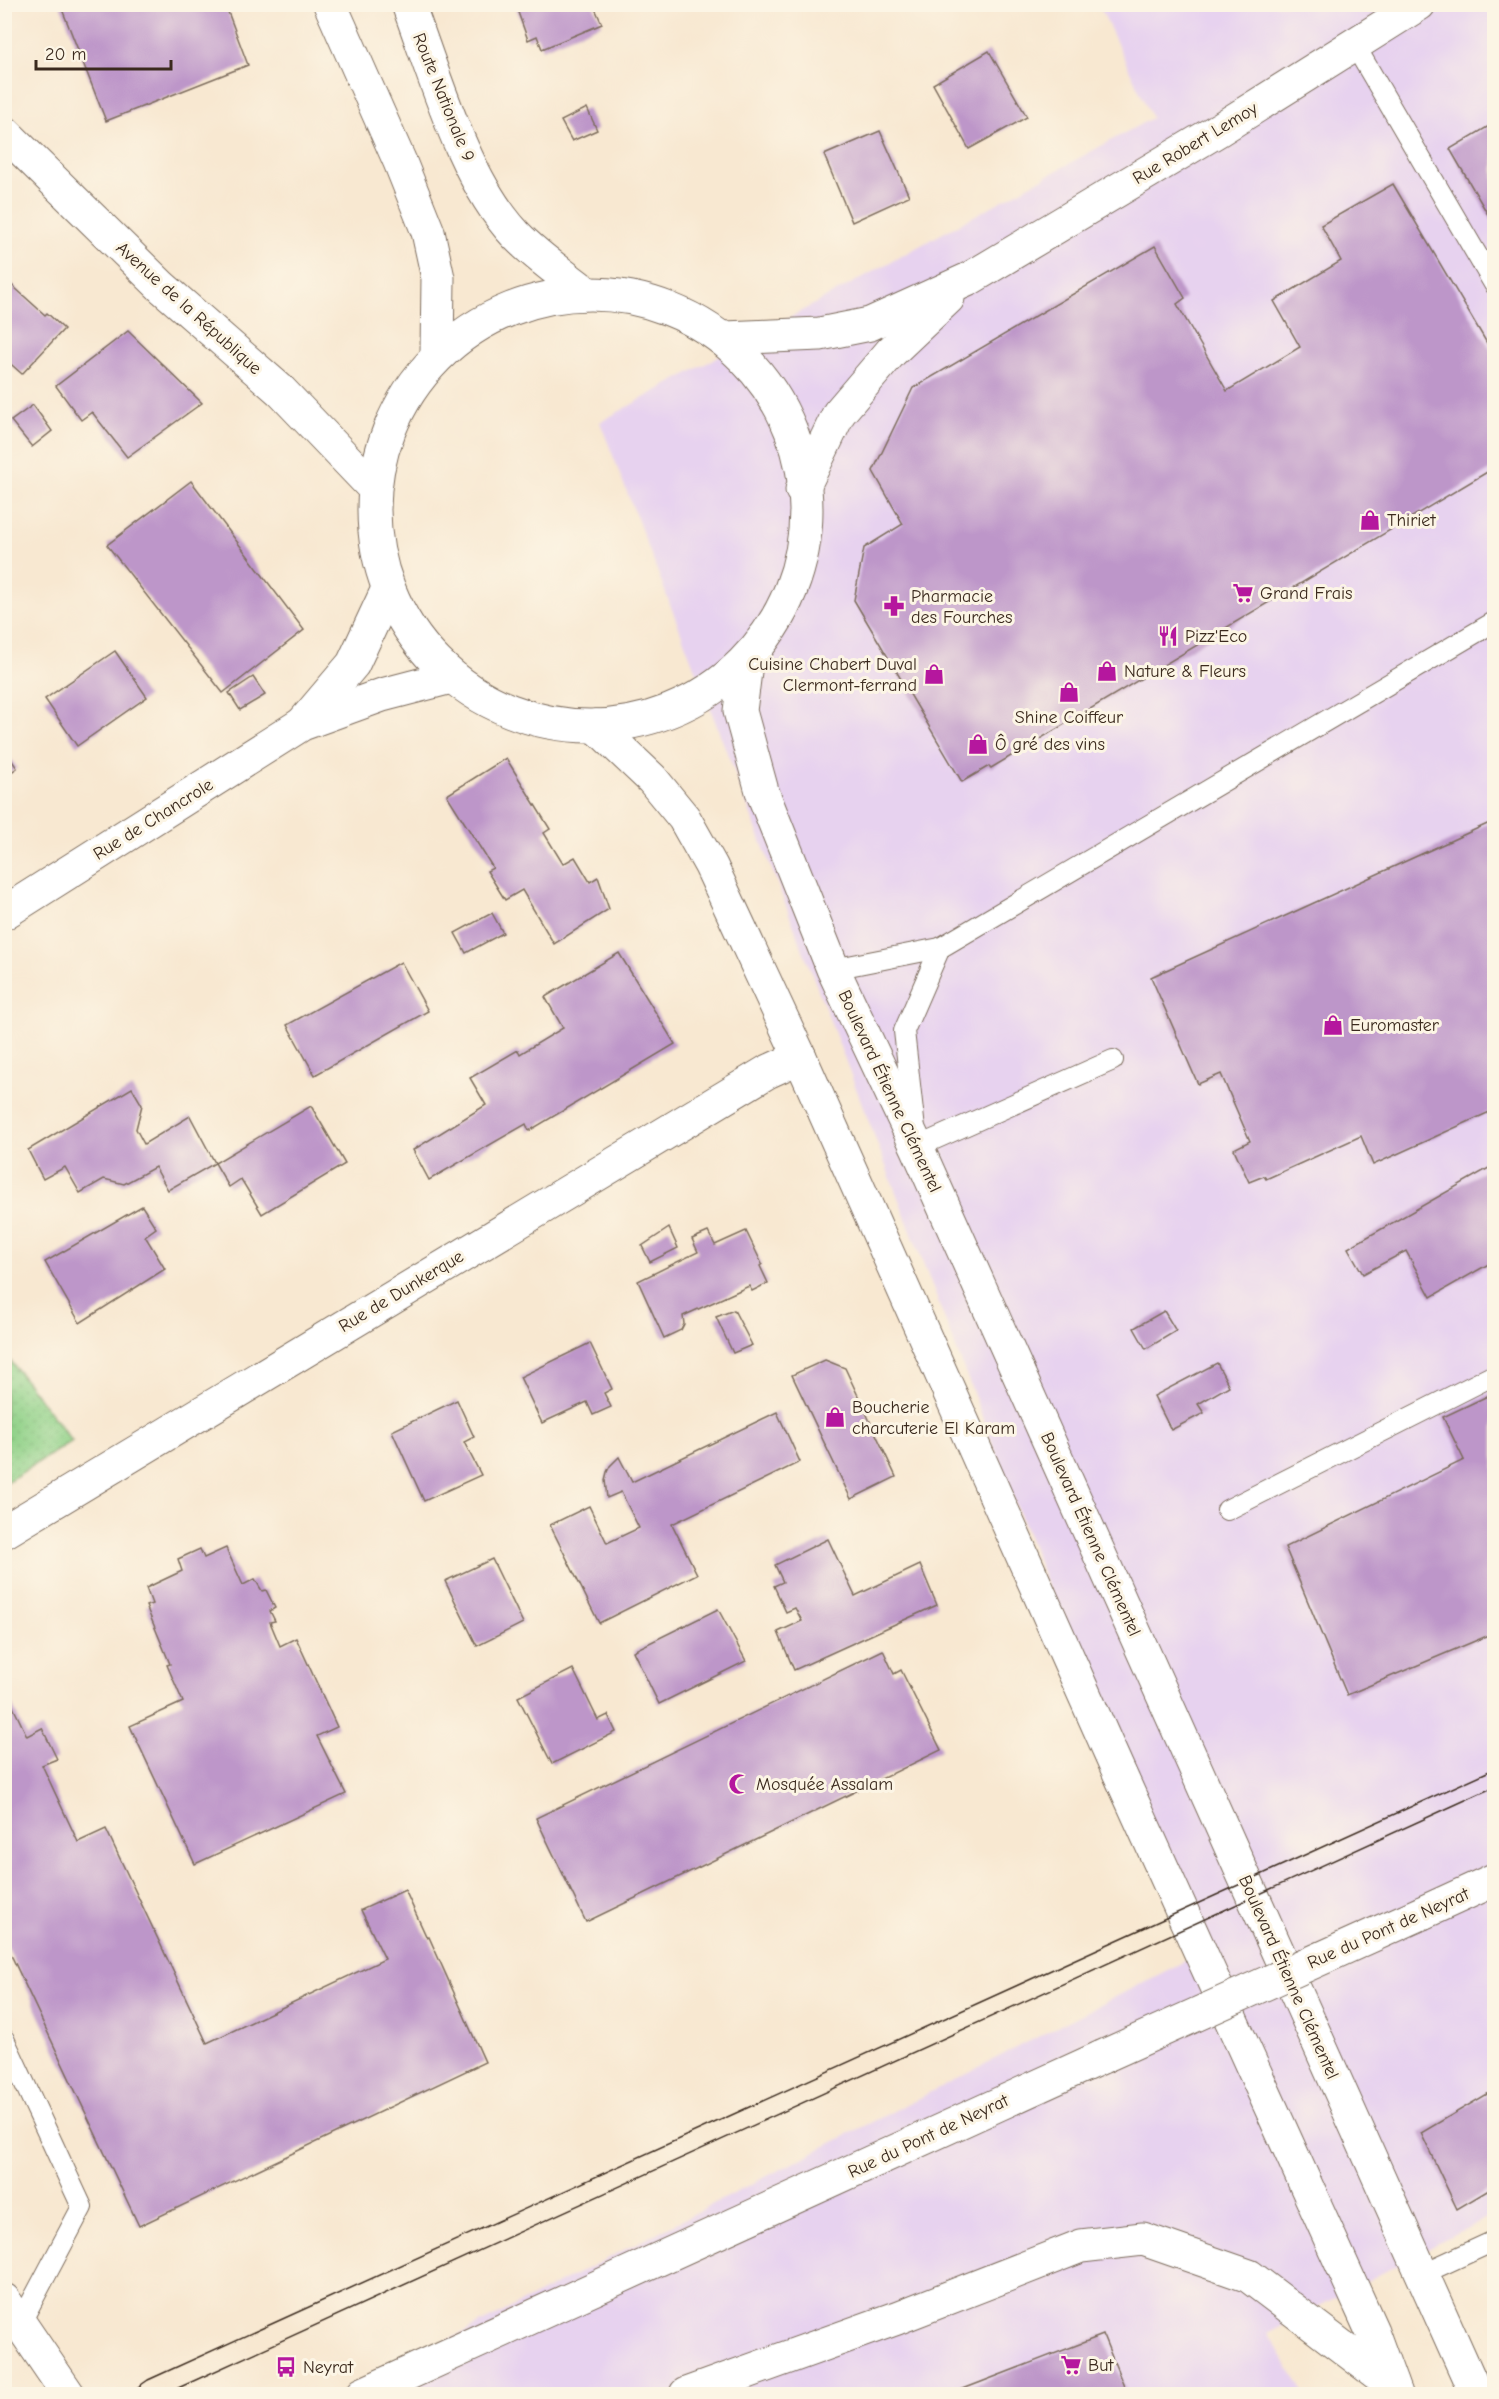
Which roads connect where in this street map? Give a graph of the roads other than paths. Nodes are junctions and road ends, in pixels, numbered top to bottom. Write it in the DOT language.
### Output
graph roads {
  1 [pos="330,4"];
  2 [pos="408,4"];
  3 [pos="1419,4"];
  4 [pos="1354,44"];
  5 [pos="4,132"];
  6 [pos="969,279"];
  7 [pos="1494,284"];
  8 [pos="584,291"];
  9 [pos="725,338"];
  10 [pos="437,353"];
  11 [pos="371,486"];
  12 [pos="802,490"];
  13 [pos="388,589"];
  14 [pos="1494,622"];
  15 [pos="746,663"];
  16 [pos="451,677"];
  17 [pos="302,724"];
  18 [pos="596,726"];
  19 [pos="4,913"];
  20 [pos="940,948"];
  21 [pos="833,969"];
  22 [pos="800,1057"];
  23 [pos="1113,1060"];
  24 [pos="917,1147"];
  25 [pos="1494,1375"];
  26 [pos="1227,1510"];
  27 [pos="4,1532"];
  28 [pos="1494,1880"];
  29 [pos="4,2039"];
  30 [pos="1494,2241"];
  31 [pos="1422,2274"];
  32 [pos="12,2312"];
  33 [pos="1393,2389"];
  34 [pos="68,2394"];
  35 [pos="363,2394"];
  36 [pos="686,2394"];
  37 [pos="1476,2394"];
  1 -- 10 [label="main road"];
  2 -- 8 [label="main road, Route Nationale 9"];
  3 -- 4 [label="main road, Rue Robert Lemoy"];
  4 -- 6 [label="main road, Rue Robert Lemoy"];
  4 -- 7 [label="lane"];
  5 -- 11 [label="main road, Avenue de la République"];
  6 -- 9 [label="main road, Rue Robert Lemoy"];
  6 -- 12 [label="main road, Rue Robert Lemoy"];
  8 -- 9 [label="main road"];
  8 -- 10 [label="main road"];
  9 -- 12 [label="main road"];
  10 -- 11 [label="main road"];
  11 -- 13 [label="main road"];
  12 -- 15 [label="main road"];
  13 -- 16 [label="main road"];
  13 -- 17 [label="main road, Rue de Chancrole"];
  14 -- 20 [label="lane"];
  15 -- 18 [label="main road"];
  15 -- 21 [label="main road, Boulevard Étienne Clémentel"];
  16 -- 17 [label="main road, Rue de Chancrole"];
  16 -- 18 [label="main road"];
  17 -- 19 [label="main road, Rue de Chancrole"];
  18 -- 22 [label="main road"];
  20 -- 21 [label="lane"];
  20 -- 24 [label="lane"];
  21 -- 24 [label="main road, Boulevard Étienne Clémentel"];
  22 -- 27 [label="main road, Rue de Dunkerque"];
  22 -- 33 [label="main road"];
  23 -- 24 [label="lane"];
  24 -- 31 [label="main road, Boulevard Étienne Clémentel"];
  25 -- 26 [label="lane"];
  28 -- 35 [label="main road, Rue du Pont de Neyrat, bridge"];
  29 -- 32 [label="lane"];
  30 -- 31 [label="lane"];
  31 -- 37 [label="main road, Boulevard Étienne Clémentel"];
  32 -- 34 [label="main road"];
  33 -- 36 [label="main road"];
}
